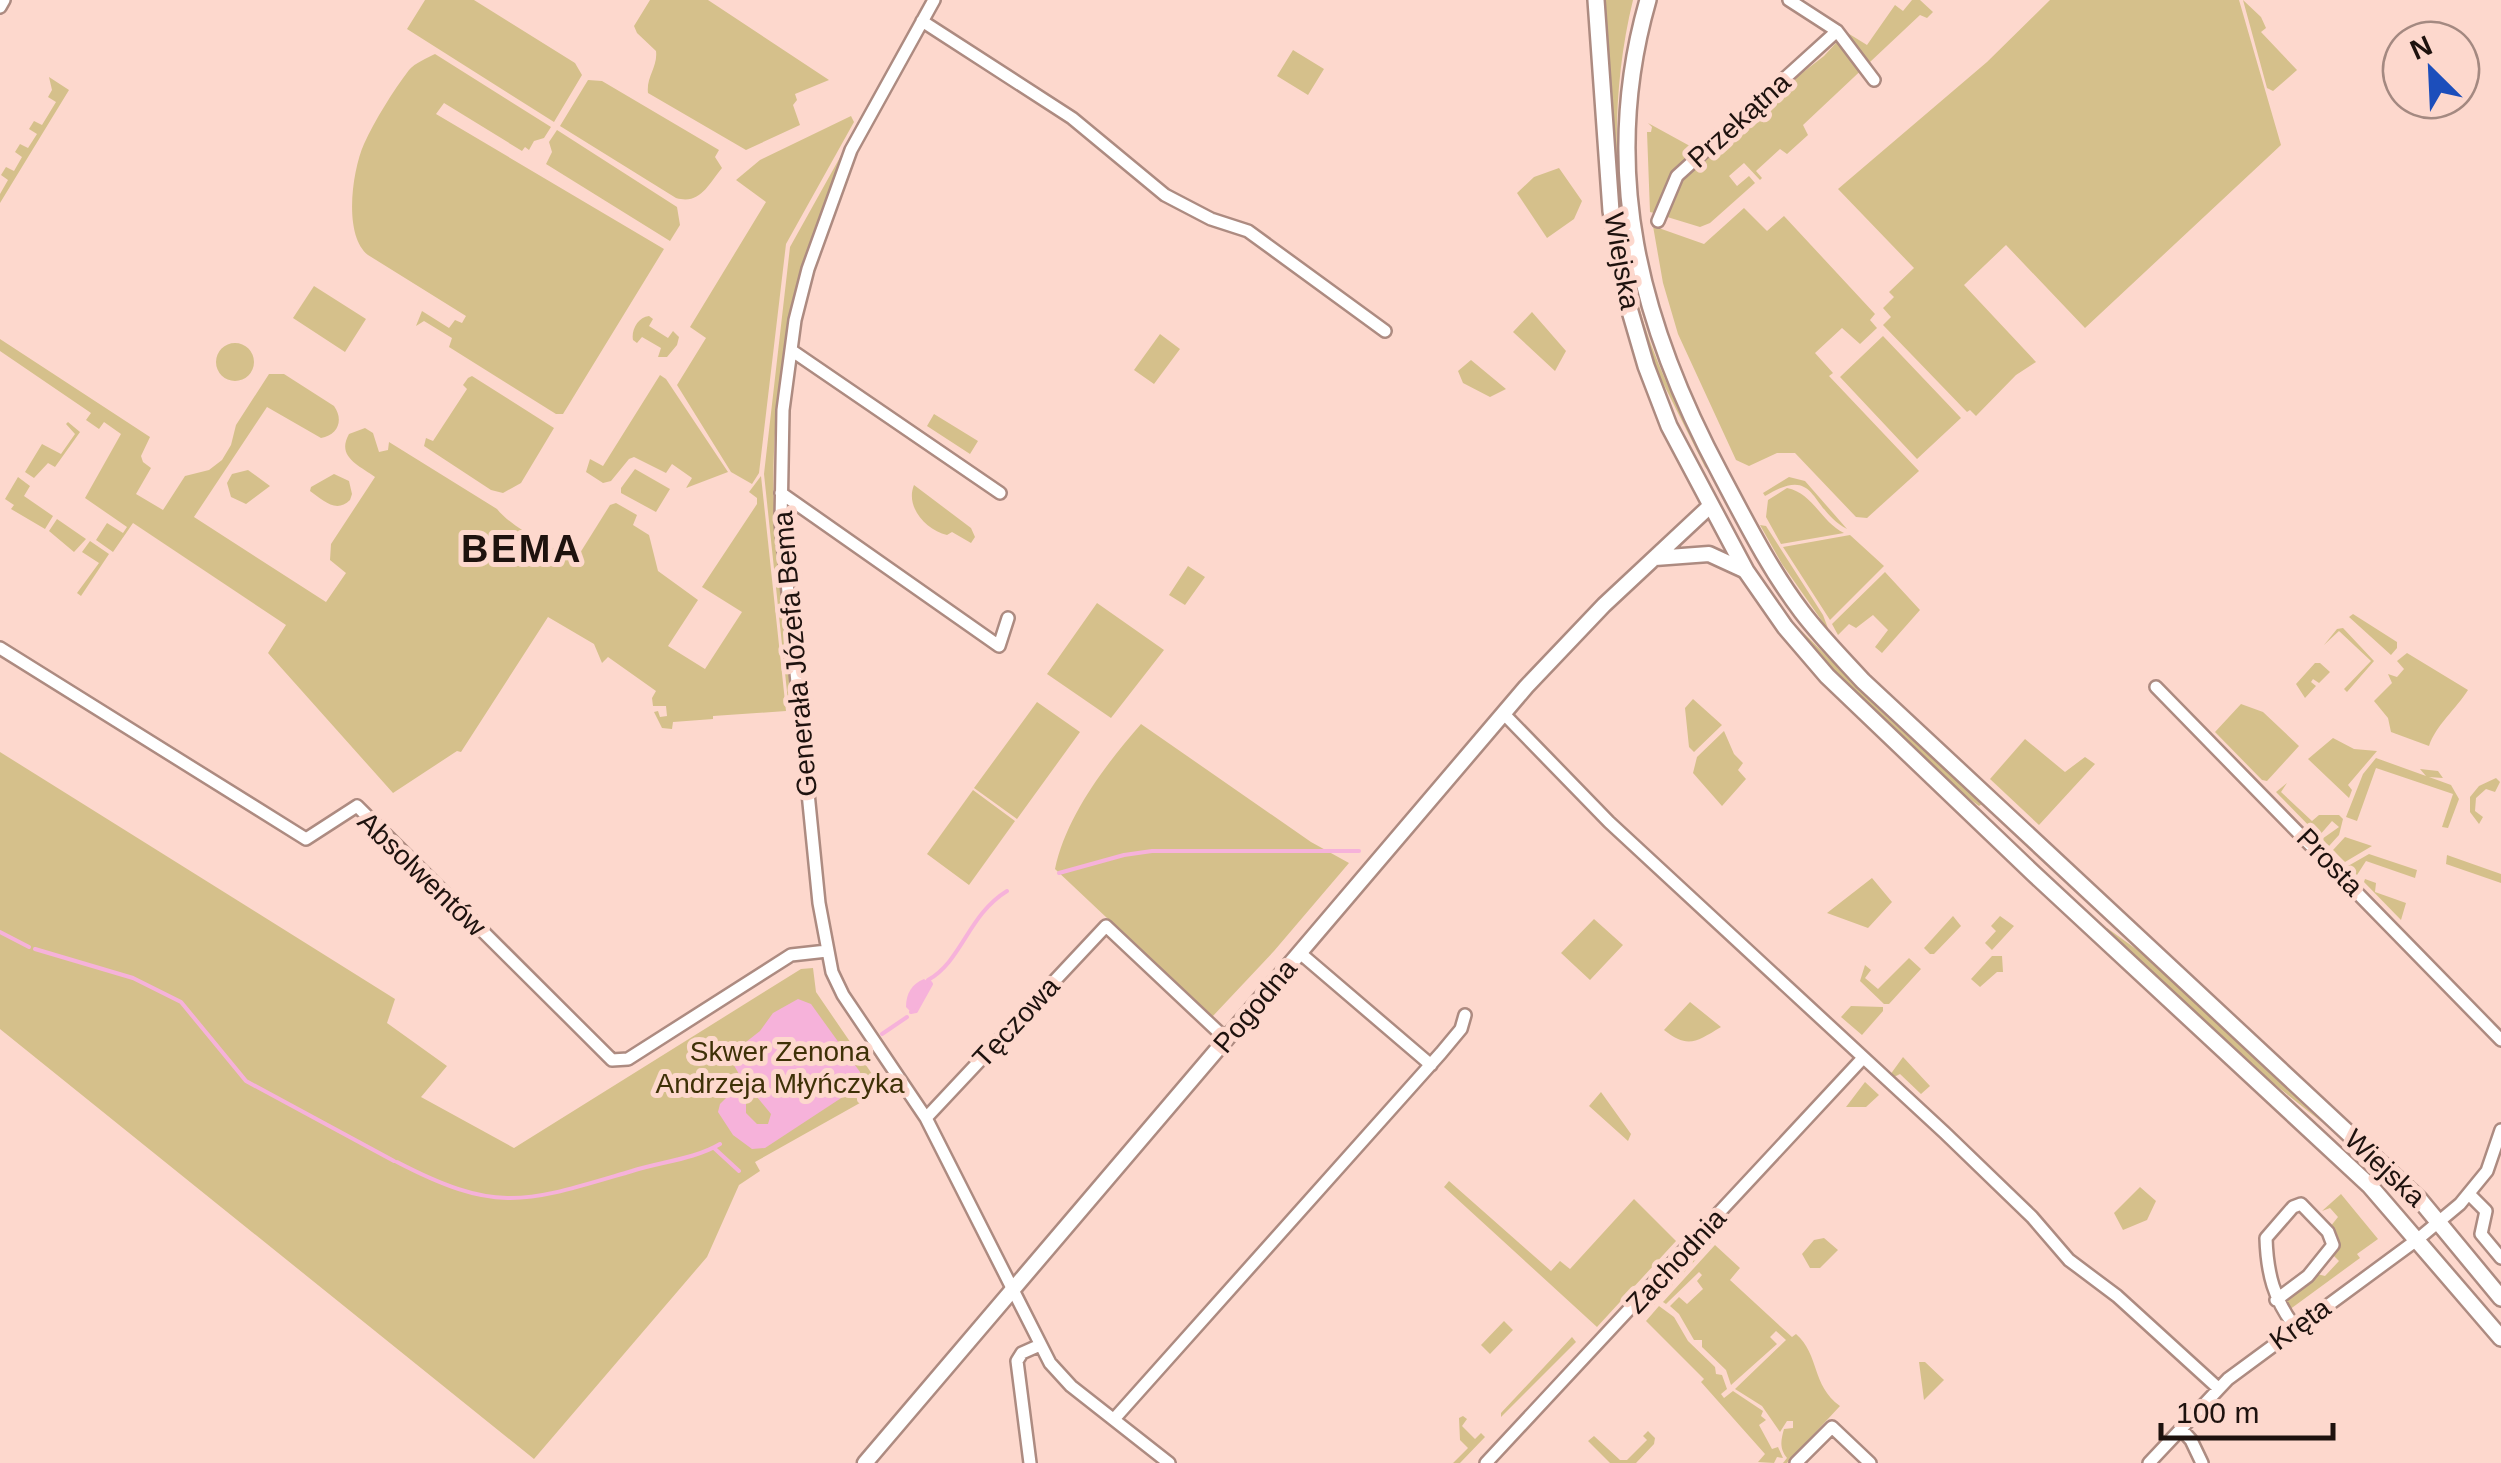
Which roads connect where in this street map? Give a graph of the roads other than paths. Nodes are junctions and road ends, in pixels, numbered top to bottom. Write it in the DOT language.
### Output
graph roads {
  1 [pos="4,0"];
  2 [pos="934,0"];
  3 [pos="1596,0"];
  4 [pos="1790,0"];
  5 [pos="1647,1"];
  6 [pos="0,7"];
  7 [pos="922,21"];
  8 [pos="1837,31"];
  9 [pos="1874,80"];
  10 [pos="1658,221"];
  11 [pos="1385,331"];
  12 [pos="791,350"];
  13 [pos="781,493"];
  14 [pos="1000,493"];
  15 [pos="1731,494"];
  16 [pos="1710,506"];
  17 [pos="1655,558"];
  18 [pos="1746,571"];
  19 [pos="1008,618"];
  20 [pos="0,648"];
  21 [pos="2156,686"];
  22 [pos="1504,714"];
  23 [pos="2006,812"];
  24 [pos="1990,832"];
  25 [pos="2050,856"];
  26 [pos="2034,874"];
  27 [pos="828,951"];
  28 [pos="1300,953"];
  29 [pos="1465,1016"];
  30 [pos="1226,1039"];
  31 [pos="2501,1040"];
  32 [pos="1863,1058"];
  33 [pos="1431,1065"];
  34 [pos="926,1118"];
  35 [pos="2501,1130"];
  36 [pos="2388,1170"];
  37 [pos="2370,1186"];
  38 [pos="2470,1194"];
  39 [pos="2441,1222"];
  40 [pos="2418,1239"];
  41 [pos="2501,1258"];
  42 [pos="1011,1290"];
  43 [pos="2501,1298"];
  44 [pos="2276,1300"];
  45 [pos="2295,1327"];
  46 [pos="2501,1338"];
  47 [pos="1040,1345"];
  48 [pos="2218,1388"];
  49 [pos="1115,1418"];
  50 [pos="2181,1429"];
  51 [pos="865,1463"];
  52 [pos="1030,1463"];
  53 [pos="1170,1463"];
  54 [pos="1486,1463"];
  55 [pos="1796,1463"];
  56 [pos="1870,1463"];
  57 [pos="2149,1463"];
  58 [pos="2202,1463"];
  1 -- 6 [label="street"];
  2 -- 7 [label="street, Generała Józefa Bema"];
  3 -- 16 [label="main road, Wiejska"];
  4 -- 8 [label="street"];
  5 -- 15 [label="main road, Wiejska"];
  7 -- 11 [label="street"];
  7 -- 12 [label="street, Generała Józefa Bema"];
  8 -- 9 [label="street"];
  8 -- 10 [label="street, Przekątna"];
  12 -- 13 [label="street, Generała Józefa Bema"];
  12 -- 14 [label="street"];
  13 -- 19 [label="street"];
  13 -- 27 [label="street, Generała Józefa Bema"];
  15 -- 16 [label="main road"];
  15 -- 23 [label="main road, Wiejska"];
  16 -- 17 [label="street, Pogodna"];
  16 -- 18 [label="main road, Wiejska"];
  17 -- 18 [label="street"];
  17 -- 22 [label="street, Pogodna"];
  18 -- 24 [label="main road, Wiejska"];
  20 -- 27 [label="street, Absolwentów"];
  21 -- 31 [label="street, Prosta"];
  22 -- 28 [label="street, Pogodna"];
  22 -- 32 [label="street"];
  23 -- 24 [label="main road"];
  23 -- 25 [label="main road, Wiejska"];
  24 -- 26 [label="main road, Wiejska"];
  25 -- 26 [label="main road"];
  25 -- 36 [label="main road, Wiejska"];
  26 -- 37 [label="main road, Wiejska"];
  27 -- 34 [label="street, Generała Józefa Bema"];
  28 -- 30 [label="street, Pogodna"];
  28 -- 33 [label="street"];
  29 -- 33 [label="street"];
  30 -- 34 [label="street, Tęczowa"];
  30 -- 42 [label="street, Pogodna"];
  32 -- 48 [label="street"];
  32 -- 54 [label="street, Zachodnia"];
  33 -- 49 [label="street"];
  34 -- 42 [label="street, Generała Józefa Bema"];
  35 -- 38 [label="street"];
  36 -- 37 [label="main road"];
  36 -- 39 [label="main road, Wiejska"];
  37 -- 40 [label="main road, Wiejska"];
  38 -- 39 [label="street"];
  38 -- 41 [label="street"];
  39 -- 40 [label="street, Wiejska"];
  39 -- 43 [label="main road"];
  40 -- 45 [label="street, Kręta"];
  40 -- 46 [label="main road"];
  42 -- 47 [label="street, Generała Józefa Bema"];
  42 -- 51 [label="street, Pogodna"];
  44 -- 44 [label="street"];
  44 -- 45 [label="street"];
  45 -- 48 [label="street, Kręta"];
  47 -- 49 [label="street, Generała Józefa Bema"];
  47 -- 52 [label="street"];
  48 -- 50 [label="street, Kręta"];
  49 -- 53 [label="street, Generała Józefa Bema"];
  50 -- 57 [label="street, Kręta"];
  50 -- 58 [label="street"];
  55 -- 56 [label="street"];
}
